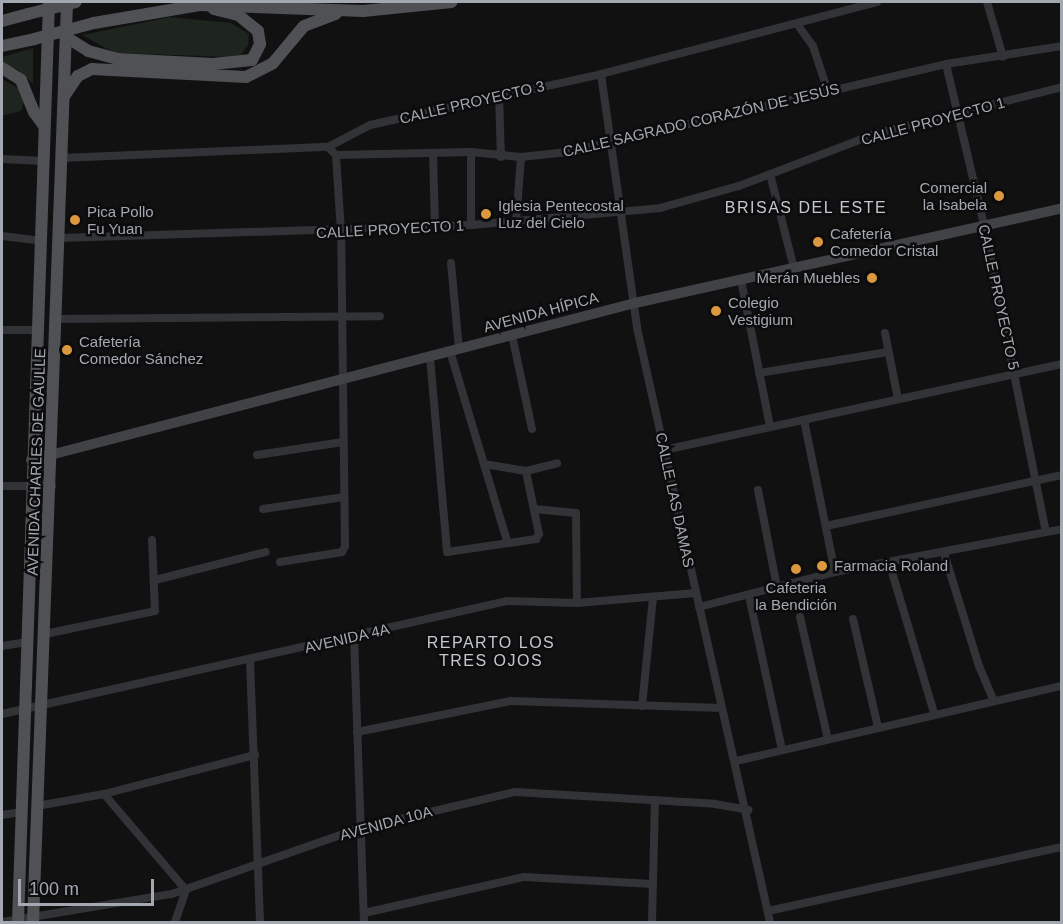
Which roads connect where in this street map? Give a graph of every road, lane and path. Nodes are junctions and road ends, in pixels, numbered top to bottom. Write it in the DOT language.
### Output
graph roads {
  1 [pos="49,2"];
  2 [pos="67,2"];
  3 [pos="76,2"];
  4 [pos="452,2"];
  5 [pos="877,2"];
  6 [pos="987,2"];
  7 [pos="199,5"];
  8 [pos="345,11"];
  9 [pos="2,21"];
  10 [pos="797,24"];
  11 [pos="66,37"];
  12 [pos="2,46"];
  13 [pos="1062,46"];
  14 [pos="1003,57"];
  15 [pos="946,64"];
  16 [pos="2,68"];
  17 [pos="601,74"];
  18 [pos="1062,87"];
  19 [pos="828,92"];
  20 [pos="499,95"];
  21 [pos="64,96"];
  22 [pos="959,112"];
  23 [pos="44,126"];
  24 [pos="610,143"];
  25 [pos="328,147"];
  26 [pos="471,152"];
  27 [pos="433,154"];
  28 [pos="336,155"];
  29 [pos="501,157"];
  30 [pos="521,157"];
  31 [pos="62,158"];
  32 [pos="2,159"];
  33 [pos="44,161"];
  34 [pos="770,174"];
  35 [pos="1062,208"];
  36 [pos="620,209"];
  37 [pos="516,222"];
  38 [pos="435,225"];
  39 [pos="471,225"];
  40 [pos="984,225"];
  41 [pos="341,231"];
  42 [pos="2,236"];
  43 [pos="60,238"];
  44 [pos="40,241"];
  45 [pos="451,263"];
  46 [pos="794,268"];
  47 [pos="741,280"];
  48 [pos="634,303"];
  49 [pos="380,316"];
  50 [pos="343,317"];
  51 [pos="55,319"];
  52 [pos="2,330"];
  53 [pos="36,330"];
  54 [pos="885,333"];
  55 [pos="512,335"];
  56 [pos="454,350"];
  57 [pos="888,352"];
  58 [pos="430,357"];
  59 [pos="1062,364"];
  60 [pos="759,373"];
  61 [pos="1015,374"];
  62 [pos="344,379"];
  63 [pos="898,399"];
  64 [pos="804,420"];
  65 [pos="770,427"];
  66 [pos="532,429"];
  67 [pos="343,442"];
  68 [pos="664,450"];
  69 [pos="51,454"];
  70 [pos="257,455"];
  71 [pos="31,460"];
  72 [pos="557,463"];
  73 [pos="484,464"];
  74 [pos="526,471"];
  75 [pos="1062,476"];
  76 [pos="1036,483"];
  77 [pos="2,486"];
  78 [pos="31,486"];
  79 [pos="52,486"];
  80 [pos="758,490"];
  81 [pos="344,497"];
  82 [pos="535,508"];
  83 [pos="263,509"];
  84 [pos="826,526"];
  85 [pos="1062,529"];
  86 [pos="1046,532"];
  87 [pos="152,540"];
  88 [pos="507,541"];
  89 [pos="266,552"];
  90 [pos="944,553"];
  91 [pos="280,562"];
  92 [pos="889,562"];
  93 [pos="835,573"];
  94 [pos="155,580"];
  95 [pos="777,587"];
  96 [pos="696,593"];
  97 [pos="749,596"];
  98 [pos="653,597"];
  99 [pos="577,603"];
  100 [pos="699,606"];
  101 [pos="800,617"];
  102 [pos="853,618"];
  103 [pos="45,634"];
  104 [pos="354,636"];
  105 [pos="26,642"];
  106 [pos="2,646"];
  107 [pos="250,661"];
  108 [pos="1062,686"];
  109 [pos="994,701"];
  110 [pos="43,706"];
  111 [pos="642,706"];
  112 [pos="723,708"];
  113 [pos="25,709"];
  114 [pos="934,713"];
  115 [pos="2,714"];
  116 [pos="878,727"];
  117 [pos="357,732"];
  118 [pos="828,739"];
  119 [pos="782,750"];
  120 [pos="255,755"];
  121 [pos="736,761"];
  122 [pos="104,794"];
  123 [pos="655,800"];
  124 [pos="38,806"];
  125 [pos="748,810"];
  126 [pos="22,812"];
  127 [pos="2,815"];
  128 [pos="358,829"];
  129 [pos="1062,847"];
  130 [pos="259,866"];
  131 [pos="653,884"];
  132 [pos="186,890"];
  133 [pos="768,911"];
  134 [pos="364,913"];
  135 [pos="33,919"];
  136 [pos="18,920"];
  137 [pos="2,922"];
  138 [pos="175,922"];
  139 [pos="260,922"];
  140 [pos="364,922"];
  141 [pos="652,922"];
  142 [pos="770,922"];
  1 -- 23 [label="main road, AVENIDA CHARLES DE GAULLE"];
  2 -- 11 [label="main road, AVENIDA CHARLES DE GAULLE"];
  3 -- 9 [label="main road, bridge"];
  4 -- 8 [label="main road"];
  5 -- 10 [label="street, CALLE PROYECTO 3"];
  6 -- 14 [label="street"];
  7 -- 8 [label="main road"];
  7 -- 11 [label="main road"];
  7 -- 12 [label="main road, bridge"];
  8 -- 21 [label="main road"];
  10 -- 17 [label="street, CALLE PROYECTO 3"];
  10 -- 19 [label="street"];
  11 -- 21 [label="main road, AVENIDA CHARLES DE GAULLE"];
  13 -- 14 [label="street, CALLE SAGRADO CORAZÓN DE JESÚS"];
  14 -- 15 [label="street, CALLE SAGRADO CORAZÓN DE JESÚS"];
  15 -- 19 [label="street, CALLE SAGRADO CORAZÓN DE JESÚS"];
  15 -- 22 [label="street, CALLE PROYECTO 5"];
  16 -- 23 [label="main road"];
  17 -- 20 [label="street, CALLE PROYECTO 3"];
  17 -- 24 [label="street, CALLE LAS DAMAS"];
  18 -- 22 [label="street, CALLE PROYECTO 1"];
  19 -- 24 [label="street, CALLE SAGRADO CORAZÓN DE JESÚS"];
  20 -- 25 [label="street, CALLE PROYECTO 3"];
  20 -- 29 [label="street"];
  21 -- 31 [label="main road, AVENIDA CHARLES DE GAULLE"];
  22 -- 34 [label="street, CALLE PROYECTO 1"];
  22 -- 40 [label="street, CALLE PROYECTO 5"];
  23 -- 33 [label="main road, AVENIDA CHARLES DE GAULLE"];
  24 -- 30 [label="street, CALLE SAGRADO CORAZÓN DE JESÚS"];
  24 -- 36 [label="street, CALLE LAS DAMAS"];
  25 -- 28 [label="street"];
  25 -- 31 [label="street, CALLE PROYECTO 3"];
  26 -- 27 [label="street, CALLE SAGRADO CORAZÓN DE JESÚS"];
  26 -- 29 [label="street, CALLE SAGRADO CORAZÓN DE JESÚS"];
  26 -- 39 [label="street"];
  27 -- 28 [label="street, CALLE SAGRADO CORAZÓN DE JESÚS"];
  27 -- 38 [label="street"];
  28 -- 41 [label="street"];
  29 -- 30 [label="street, CALLE SAGRADO CORAZÓN DE JESÚS"];
  30 -- 37 [label="street"];
  31 -- 43 [label="main road, AVENIDA CHARLES DE GAULLE"];
  32 -- 33 [label="street"];
  33 -- 44 [label="main road, AVENIDA CHARLES DE GAULLE"];
  34 -- 36 [label="street, CALLE PROYECTO 1"];
  34 -- 46 [label="street"];
  35 -- 40 [label="street, AVENIDA HÍPICA"];
  36 -- 37 [label="street, CALLE PROYECTO 1"];
  36 -- 48 [label="street, CALLE LAS DAMAS"];
  37 -- 39 [label="street, CALLE PROYECTO 1"];
  38 -- 39 [label="street, CALLE PROYECTO 1"];
  38 -- 41 [label="street, CALLE PROYECTO 1"];
  40 -- 46 [label="street, AVENIDA HÍPICA"];
  40 -- 61 [label="street, CALLE PROYECTO 5"];
  41 -- 43 [label="street, CALLE PROYECTO 1"];
  41 -- 50 [label="street"];
  42 -- 44 [label="street"];
  43 -- 51 [label="main road, AVENIDA CHARLES DE GAULLE"];
  44 -- 53 [label="main road, AVENIDA CHARLES DE GAULLE"];
  45 -- 56 [label="street"];
  46 -- 47 [label="street, AVENIDA HÍPICA"];
  47 -- 48 [label="street, AVENIDA HÍPICA"];
  47 -- 60 [label="street"];
  48 -- 55 [label="street, AVENIDA HÍPICA"];
  48 -- 68 [label="street, CALLE LAS DAMAS"];
  49 -- 50 [label="street"];
  50 -- 51 [label="street"];
  50 -- 62 [label="street"];
  51 -- 69 [label="main road, AVENIDA CHARLES DE GAULLE"];
  52 -- 53 [label="street"];
  53 -- 71 [label="main road, AVENIDA CHARLES DE GAULLE"];
  54 -- 57 [label="street"];
  55 -- 56 [label="street, AVENIDA HÍPICA"];
  55 -- 66 [label="street"];
  56 -- 58 [label="street, AVENIDA HÍPICA"];
  56 -- 73 [label="street"];
  57 -- 60 [label="street"];
  57 -- 63 [label="street"];
  58 -- 62 [label="street, AVENIDA HÍPICA"];
  58 -- 88 [label="street"];
  59 -- 61 [label="street"];
  60 -- 65 [label="street"];
  61 -- 63 [label="street"];
  61 -- 76 [label="street, CALLE PROYECTO 5"];
  62 -- 67 [label="street"];
  62 -- 69 [label="street, AVENIDA HÍPICA"];
  63 -- 64 [label="street"];
  64 -- 65 [label="street"];
  64 -- 84 [label="street"];
  65 -- 68 [label="street"];
  67 -- 70 [label="street"];
  67 -- 81 [label="street"];
  68 -- 96 [label="street, CALLE LAS DAMAS"];
  69 -- 71 [label="street, AVENIDA HÍPICA"];
  69 -- 79 [label="main road, AVENIDA CHARLES DE GAULLE"];
  71 -- 78 [label="main road, AVENIDA CHARLES DE GAULLE"];
  72 -- 74 [label="street"];
  73 -- 74 [label="street"];
  73 -- 88 [label="street"];
  74 -- 82 [label="street"];
  75 -- 76 [label="street"];
  76 -- 84 [label="street"];
  76 -- 86 [label="street, CALLE PROYECTO 5"];
  77 -- 78 [label="street"];
  78 -- 79 [label="street"];
  78 -- 105 [label="main road, AVENIDA CHARLES DE GAULLE"];
  79 -- 103 [label="main road, AVENIDA CHARLES DE GAULLE"];
  80 -- 95 [label="street"];
  81 -- 83 [label="street"];
  81 -- 91 [label="street"];
  82 -- 88 [label="street"];
  82 -- 99 [label="street"];
  84 -- 93 [label="street"];
  85 -- 86 [label="street"];
  86 -- 90 [label="street"];
  87 -- 94 [label="street"];
  89 -- 94 [label="street"];
  90 -- 92 [label="street"];
  90 -- 109 [label="street"];
  92 -- 93 [label="street"];
  92 -- 114 [label="street"];
  93 -- 95 [label="street"];
  94 -- 103 [label="street"];
  95 -- 97 [label="street"];
  96 -- 98 [label="street, AVENIDA 4A"];
  96 -- 100 [label="street, CALLE LAS DAMAS"];
  97 -- 100 [label="street"];
  97 -- 119 [label="street"];
  98 -- 99 [label="street, AVENIDA 4A"];
  98 -- 111 [label="street"];
  99 -- 104 [label="street, AVENIDA 4A"];
  100 -- 112 [label="street, CALLE LAS DAMAS"];
  101 -- 118 [label="street"];
  102 -- 116 [label="street"];
  103 -- 110 [label="main road, AVENIDA CHARLES DE GAULLE"];
  104 -- 107 [label="street, AVENIDA 4A"];
  104 -- 117 [label="street"];
  105 -- 106 [label="street"];
  105 -- 113 [label="main road, AVENIDA CHARLES DE GAULLE"];
  107 -- 110 [label="street, AVENIDA 4A"];
  107 -- 120 [label="street"];
  108 -- 109 [label="street"];
  109 -- 114 [label="street"];
  110 -- 113 [label="street, AVENIDA 4A"];
  110 -- 124 [label="main road, AVENIDA CHARLES DE GAULLE"];
  111 -- 112 [label="street"];
  111 -- 117 [label="street"];
  112 -- 121 [label="street, CALLE LAS DAMAS"];
  113 -- 115 [label="street, AVENIDA 4A"];
  113 -- 126 [label="main road, AVENIDA CHARLES DE GAULLE"];
  114 -- 116 [label="street"];
  116 -- 118 [label="street"];
  117 -- 128 [label="street"];
  118 -- 119 [label="street"];
  119 -- 121 [label="street"];
  120 -- 122 [label="street"];
  120 -- 130 [label="street"];
  121 -- 125 [label="street, CALLE LAS DAMAS"];
  122 -- 124 [label="street"];
  122 -- 132 [label="street"];
  123 -- 125 [label="street, AVENIDA 10A"];
  123 -- 128 [label="street, AVENIDA 10A"];
  123 -- 131 [label="street"];
  124 -- 135 [label="main road, AVENIDA CHARLES DE GAULLE"];
  125 -- 133 [label="street, CALLE LAS DAMAS"];
  126 -- 127 [label="street"];
  126 -- 136 [label="main road, AVENIDA CHARLES DE GAULLE"];
  128 -- 130 [label="street, AVENIDA 10A"];
  128 -- 134 [label="street"];
  129 -- 133 [label="street"];
  130 -- 132 [label="street, AVENIDA 10A"];
  130 -- 139 [label="street"];
  131 -- 134 [label="street"];
  131 -- 141 [label="street"];
  132 -- 135 [label="street, AVENIDA 10A"];
  132 -- 138 [label="street"];
  133 -- 142 [label="street, CALLE LAS DAMAS"];
  134 -- 140 [label="street"];
  135 -- 136 [label="street, AVENIDA 10A"];
  136 -- 137 [label="street, AVENIDA 10A"];
}
